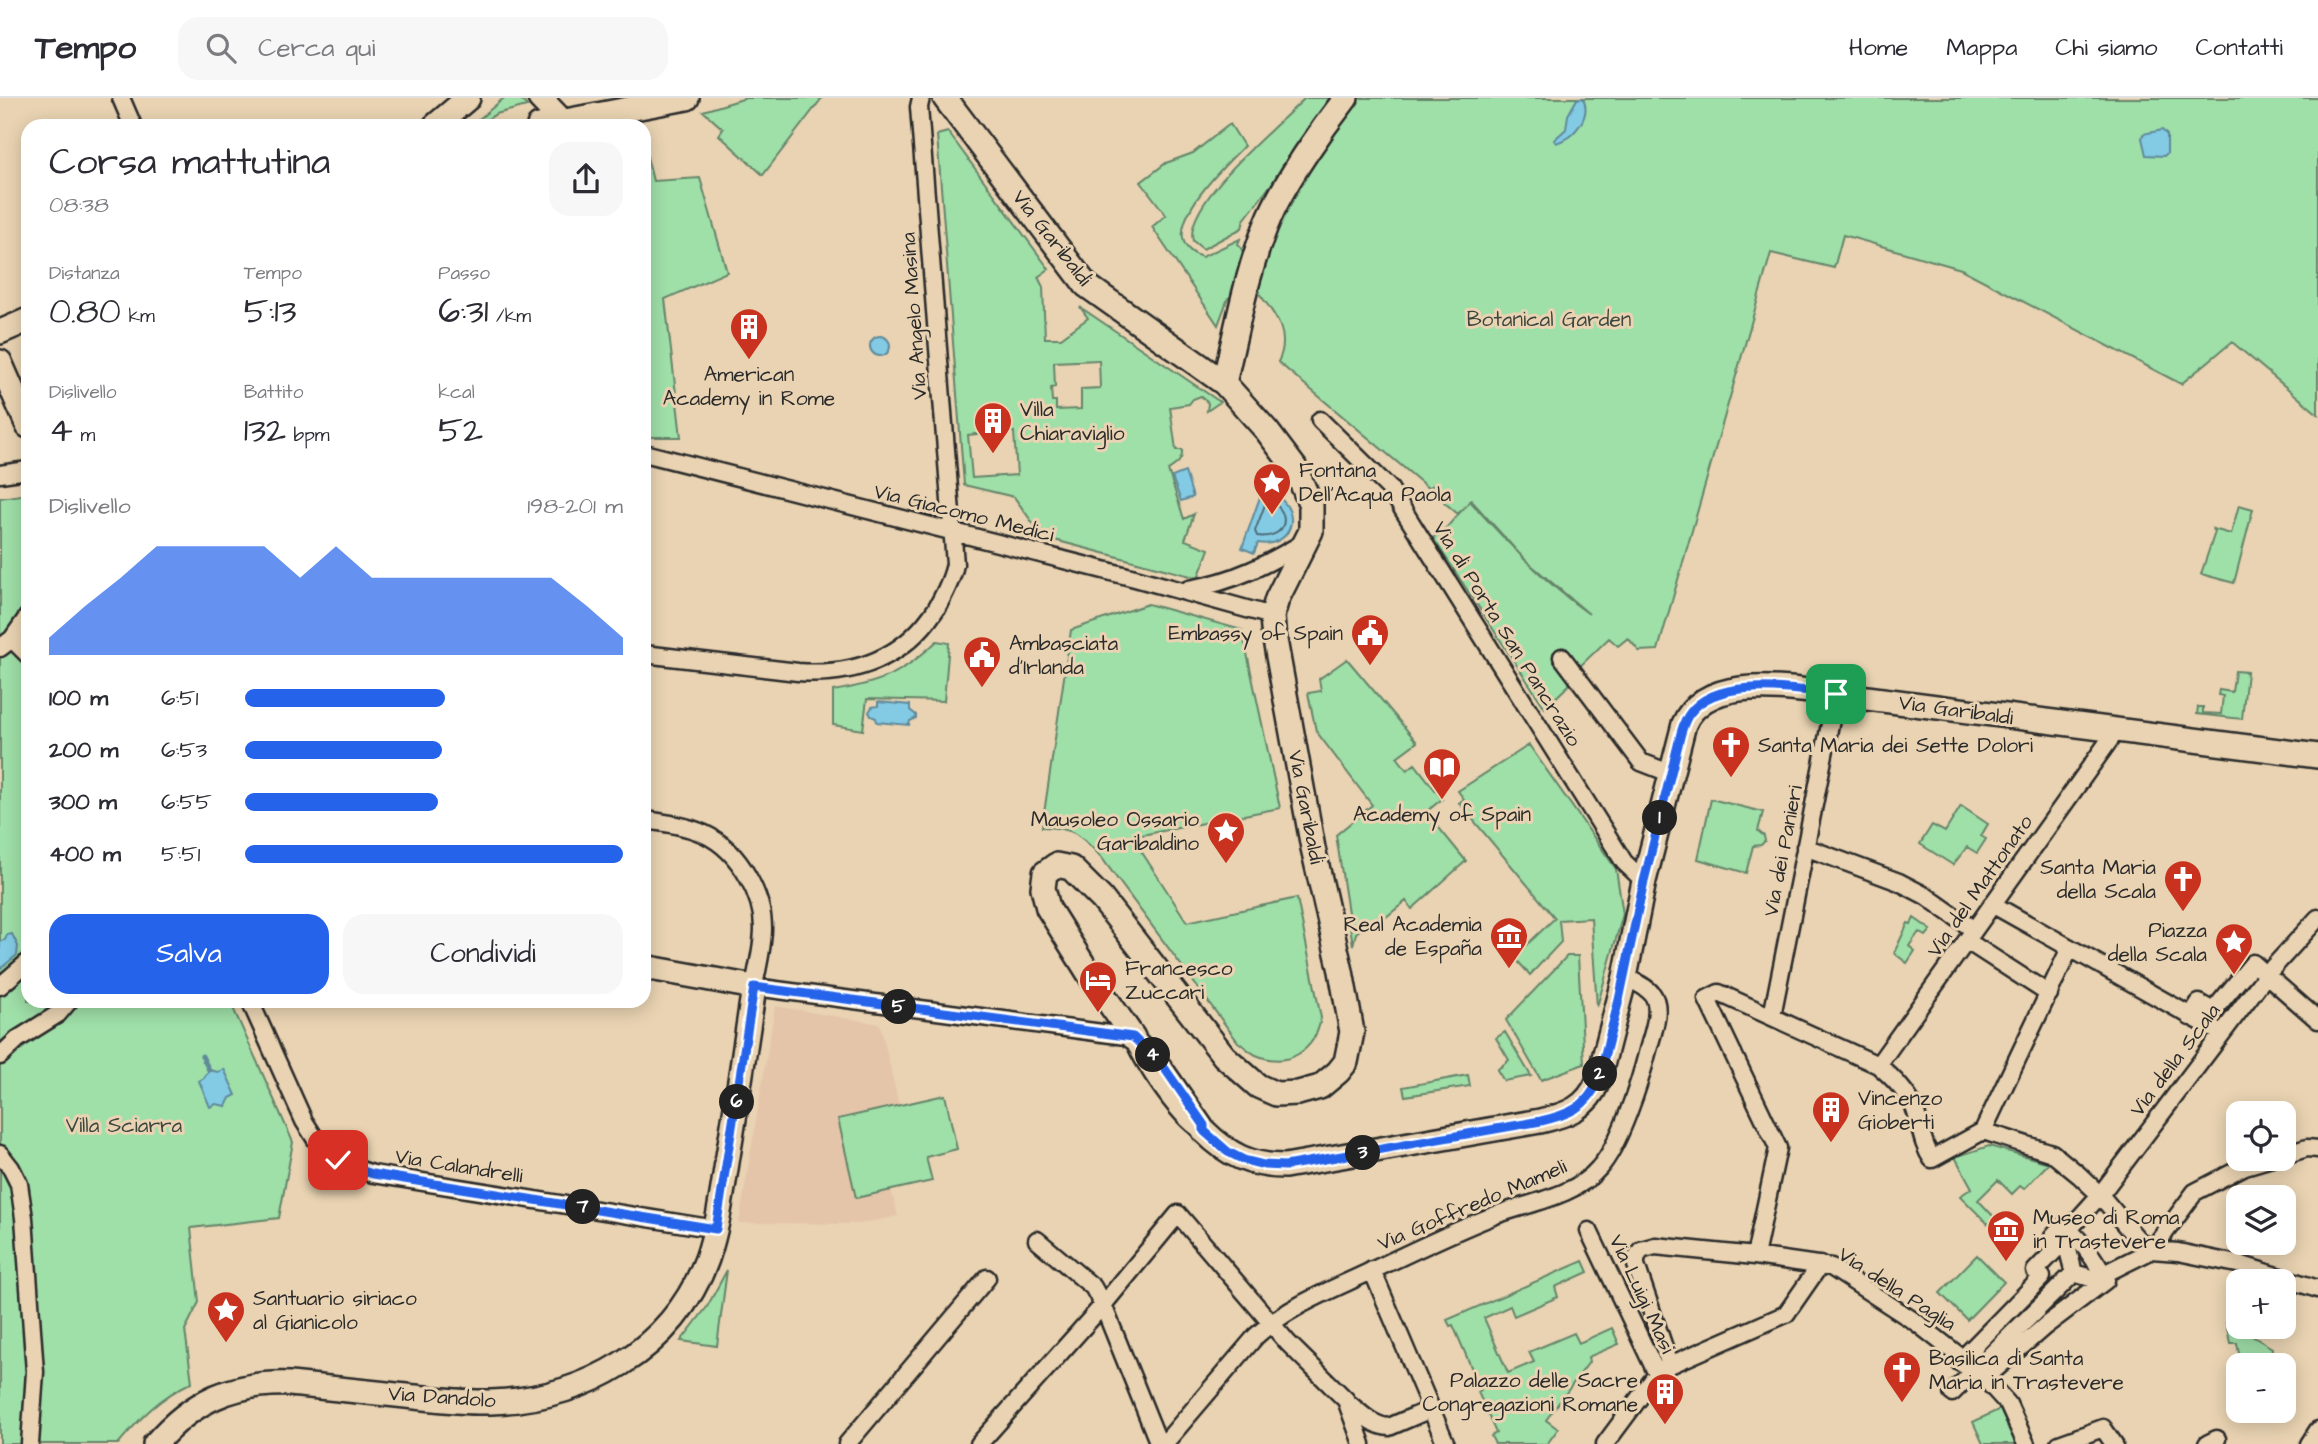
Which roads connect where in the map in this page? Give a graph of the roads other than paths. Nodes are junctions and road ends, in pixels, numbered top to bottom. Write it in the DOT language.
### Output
graph roads {
  1 [pos="121,98"];
  2 [pos="540,98"];
  3 [pos="687,98"];
  4 [pos="921,98"];
  5 [pos="945,98"];
  6 [pos="1346,98"];
  7 [pos="459,101"];
  8 [pos="129,119"];
  9 [pos="442,119"];
  10 [pos="560,119"];
  11 [pos="573,119"];
  12 [pos="21,323"];
  13 [pos="0,332"];
  14 [pos="0,362"];
  15 [pos="1224,383"];
  16 [pos="21,410"];
  17 [pos="1320,421"];
  18 [pos="651,455"];
  19 [pos="21,471"];
  20 [pos="0,474"];
  21 [pos="951,531"];
  22 [pos="1308,540"];
  23 [pos="1183,590"];
  24 [pos="1272,616"];
  25 [pos="21,626"];
  26 [pos="6,644"];
  27 [pos="651,655"];
  28 [pos="1562,657"];
  29 [pos="1836,694"];
  30 [pos="2116,731"];
  31 [pos="2318,757"];
  32 [pos="1672,774"];
  33 [pos="651,821"];
  34 [pos="1805,847"];
  35 [pos="1644,881"];
  36 [pos="1992,904"];
  37 [pos="2318,918"];
  38 [pos="1970,935"];
  39 [pos="2070,948"];
  40 [pos="21,968"];
  41 [pos="651,968"];
  42 [pos="2267,974"];
  43 [pos="1625,977"];
  44 [pos="0,986"];
  45 [pos="754,987"];
  46 [pos="2049,994"];
  47 [pos="63,1008"];
  48 [pos="253,1008"];
  49 [pos="1772,1016"];
  50 [pos="2190,1017"];
  51 [pos="2318,1020"];
  52 [pos="2221,1033"];
  53 [pos="1133,1037"];
  54 [pos="0,1056"];
  55 [pos="1878,1065"];
  56 [pos="1204,1131"];
  57 [pos="1983,1131"];
  58 [pos="2318,1149"];
  59 [pos="2296,1152"];
  60 [pos="0,1154"];
  61 [pos="2235,1171"];
  62 [pos="2100,1195"];
  63 [pos="716,1229"];
  64 [pos="2068,1229"];
  65 [pos="1589,1231"];
  66 [pos="1037,1240"];
  67 [pos="2152,1250"];
  68 [pos="1755,1256"];
  69 [pos="1820,1265"];
  70 [pos="1372,1270"];
  71 [pos="2074,1273"];
  72 [pos="2103,1275"];
  73 [pos="987,1278"];
  74 [pos="2318,1289"];
  75 [pos="1103,1305"];
  76 [pos="1270,1322"];
  77 [pos="1962,1358"];
  78 [pos="1976,1369"];
  79 [pos="1663,1370"];
  80 [pos="1952,1393"];
  81 [pos="1346,1400"];
  82 [pos="1431,1409"];
  83 [pos="2318,1430"];
  84 [pos="30,1444"];
  85 [pos="155,1444"];
  86 [pos="847,1444"];
  87 [pos="979,1444"];
  88 [pos="1158,1444"];
  89 [pos="1164,1444"];
  90 [pos="1362,1444"];
  91 [pos="1446,1444"];
  92 [pos="1605,1444"];
  93 [pos="2026,1444"];
  94 [pos="2059,1444"];
  95 [pos="2114,1444"];
  96 [pos="2309,1444"];
  1 -- 8 [label="street"];
  2 -- 10 [label="street"];
  3 -- 11 [label="street"];
  4 -- 21 [label="street, Via Angelo Masina"];
  5 -- 15 [label="street, Via Garibaldi"];
  6 -- 15 [label="street"];
  7 -- 9 [label="street"];
  12 -- 13 [label="street"];
  14 -- 16 [label="street"];
  15 -- 22 [label="street, Via Garibaldi"];
  17 -- 35 [label="street, Via di Porta San Pancrazio"];
  18 -- 21 [label="street, Via Giacomo Medici"];
  19 -- 20 [label="street"];
  21 -- 23 [label="street, Via Giacomo Medici"];
  21 -- 27 [label="street, Via Angelo Masina"];
  22 -- 23 [label="street"];
  22 -- 24 [label="street, Via Garibaldi"];
  23 -- 24 [label="street, Via Giacomo Medici"];
  24 -- 53 [label="street, Via Garibaldi"];
  25 -- 26 [label="street"];
  28 -- 32 [label="street"];
  29 -- 30 [label="street, Via Garibaldi"];
  29 -- 32 [label="street, Via Garibaldi"];
  29 -- 34 [label="street, Via dei Panieri"];
  30 -- 31 [label="street, Via Garibaldi"];
  30 -- 36 [label="street, Via del Mattonato"];
  32 -- 35 [label="street, Via Garibaldi"];
  33 -- 45 [label="street"];
  34 -- 38 [label="street"];
  34 -- 49 [label="street, Via dei Panieri"];
  35 -- 43 [label="street, Via Garibaldi"];
  36 -- 38 [label="street, Via del Mattonato"];
  36 -- 39 [label="street"];
  37 -- 42 [label="street, Via della Scala"];
  38 -- 46 [label="street"];
  38 -- 55 [label="street, Via del Mattonato"];
  39 -- 46 [label="street"];
  39 -- 50 [label="street"];
  40 -- 44 [label="street"];
  41 -- 45 [label="street"];
  42 -- 50 [label="street"];
  42 -- 51 [label="street"];
  42 -- 52 [label="street, Via della Scala"];
  43 -- 56 [label="street, Via Garibaldi"];
  43 -- 70 [label="street, Via Goffredo Mameli"];
  45 -- 53 [label="street"];
  45 -- 63 [label="street, Via Dandolo"];
  46 -- 57 [label="street"];
  47 -- 54 [label="street"];
  48 -- 63 [label="street, Via Calandrelli"];
  49 -- 55 [label="street"];
  49 -- 68 [label="street"];
  50 -- 52 [label="street"];
  52 -- 62 [label="street, Via della Scala"];
  53 -- 56 [label="street, Via Garibaldi"];
  55 -- 57 [label="street"];
  57 -- 62 [label="street"];
  58 -- 59 [label="street"];
  60 -- 84 [label="street"];
  61 -- 67 [label="street"];
  62 -- 64 [label="street, Via della Scala"];
  62 -- 67 [label="street"];
  63 -- 85 [label="street, Via Dandolo"];
  64 -- 71 [label="street"];
  64 -- 72 [label="street"];
  64 -- 77 [label="street, Via della Scala"];
  65 -- 79 [label="street, Via Luigi Masi"];
  66 -- 75 [label="street"];
  67 -- 72 [label="street"];
  67 -- 74 [label="street"];
  68 -- 69 [label="street, Via della Paglia"];
  68 -- 79 [label="street, Via della Paglia"];
  69 -- 77 [label="street, Via della Paglia"];
  69 -- 79 [label="street"];
  70 -- 76 [label="street, Via Goffredo Mameli"];
  70 -- 82 [label="street"];
  71 -- 72 [label="street"];
  71 -- 78 [label="street"];
  72 -- 78 [label="street"];
  73 -- 86 [label="street"];
  75 -- 76 [label="street"];
  75 -- 87 [label="street"];
  75 -- 88 [label="street"];
  76 -- 81 [label="street"];
  76 -- 89 [label="street, Via Goffredo Mameli"];
  77 -- 78 [label="street, Via della Paglia"];
  78 -- 80 [label="street"];
  78 -- 93 [label="street, Via della Paglia"];
  79 -- 92 [label="street"];
  81 -- 82 [label="street"];
  81 -- 90 [label="street"];
  82 -- 91 [label="street"];
  83 -- 96 [label="street"];
  94 -- 95 [label="street"];
}
